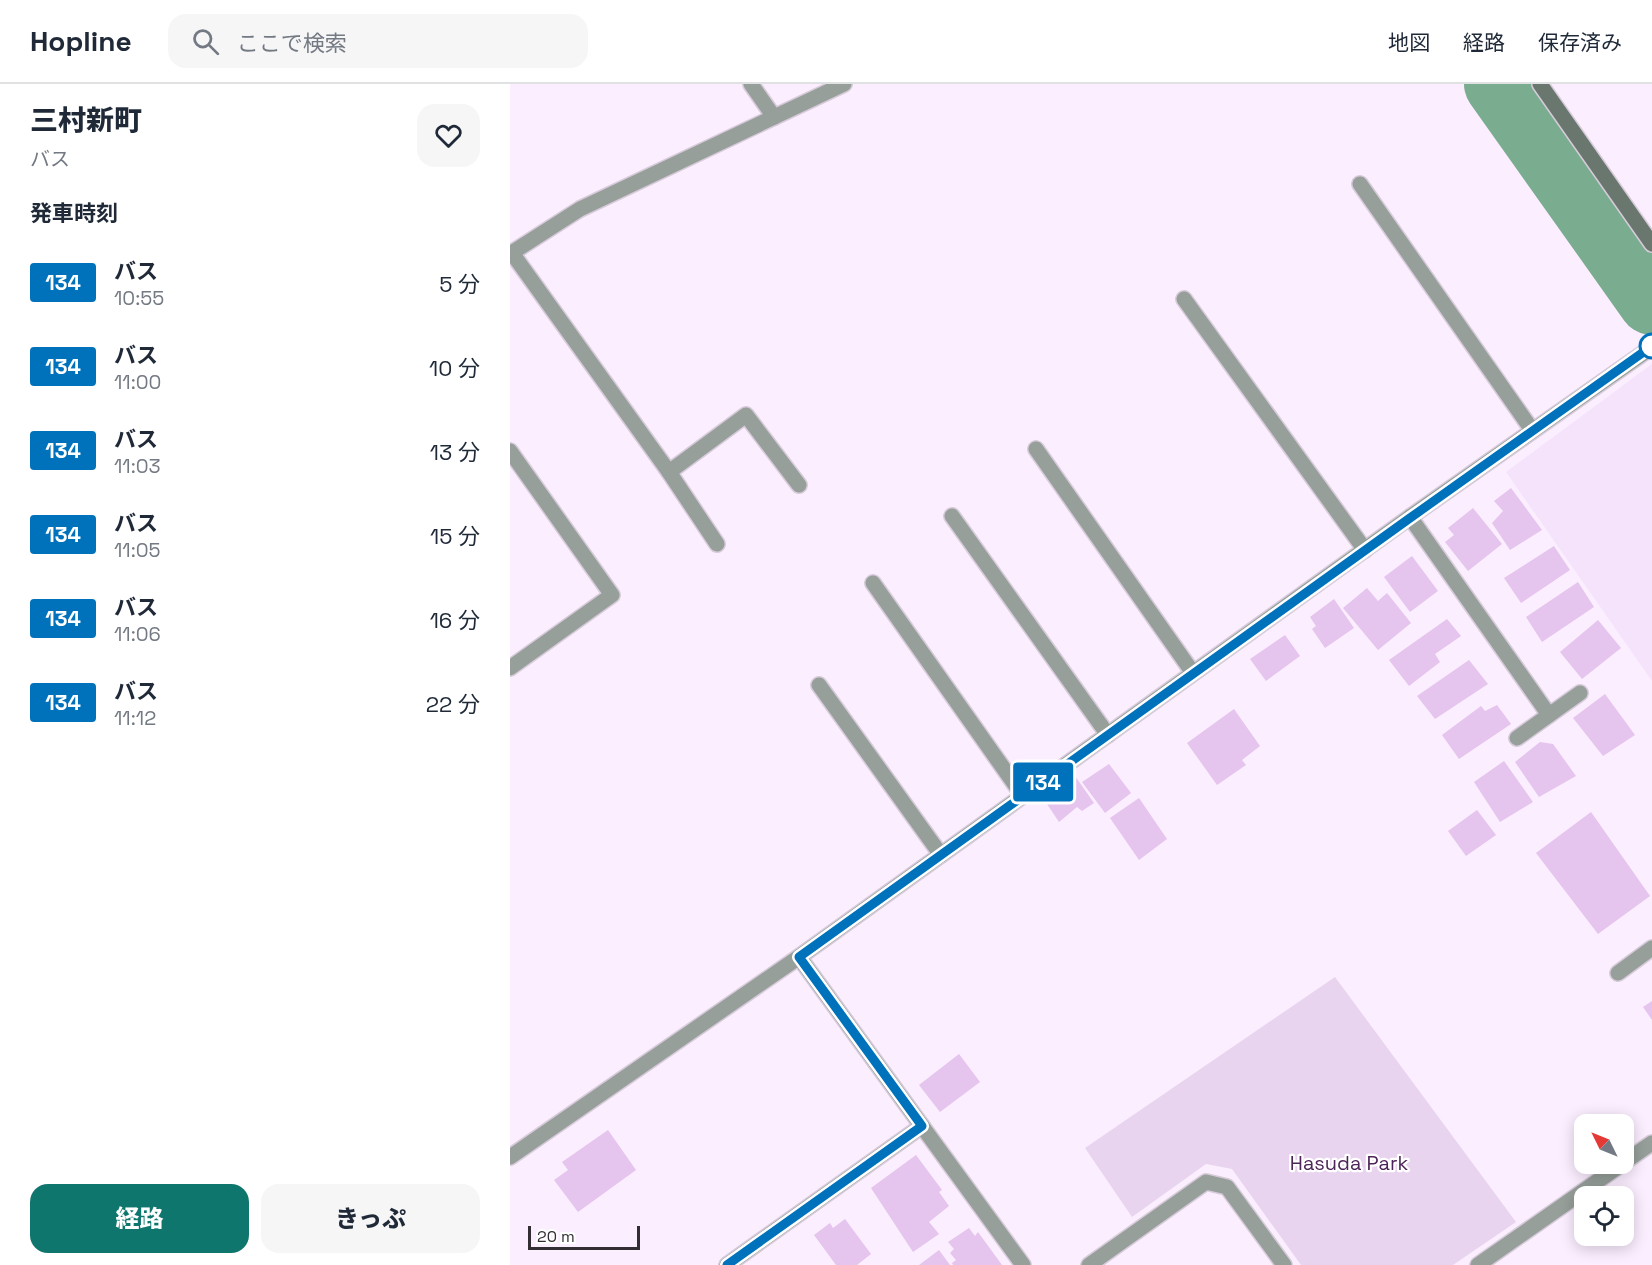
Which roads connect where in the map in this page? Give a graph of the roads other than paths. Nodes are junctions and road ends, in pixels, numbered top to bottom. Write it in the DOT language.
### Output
graph roads {
  1 [pos="751,84"];
  2 [pos="844,84"];
  3 [pos="1540,84"];
  4 [pos="774,117"];
  5 [pos="1360,184"];
  6 [pos="1652,244"];
  7 [pos="511,254"];
  8 [pos="1184,299"];
  9 [pos="1652,346"];
  10 [pos="1532,430"];
  11 [pos="1036,449"];
  12 [pos="510,451"];
  13 [pos="669,472"];
  14 [pos="799,485"];
  15 [pos="952,516"];
  16 [pos="1410,518"];
  17 [pos="717,544"];
  18 [pos="1365,550"];
  19 [pos="873,584"];
  20 [pos="510,668"];
  21 [pos="1193,673"];
  22 [pos="819,685"];
  23 [pos="1580,693"];
  24 [pos="1549,715"];
  25 [pos="1108,735"];
  26 [pos="1516,738"];
  27 [pos="1023,796"];
  28 [pos="941,855"];
  29 [pos="1652,948"];
  30 [pos="799,957"];
  31 [pos="1618,972"];
  32 [pos="922,1126"];
  33 [pos="1652,1143"];
  34 [pos="1634,1156"];
  35 [pos="510,1157"];
  36 [pos="1608,1174"];
  37 [pos="727,1265"];
  38 [pos="1023,1265"];
  39 [pos="1089,1265"];
  40 [pos="1284,1265"];
  41 [pos="1478,1265"];
  1 -- 4 [label="street"];
  2 -- 4 [label="street"];
  3 -- 6 [label="street"];
  4 -- 7 [label="street"];
  5 -- 10 [label="street"];
  7 -- 13 [label="street"];
  8 -- 18 [label="street"];
  9 -- 10 [label="street"];
  10 -- 16 [label="street"];
  11 -- 21 [label="street"];
  12 -- 20 [label="street"];
  13 -- 14 [label="street"];
  13 -- 17 [label="street"];
  15 -- 25 [label="street"];
  16 -- 18 [label="street"];
  16 -- 24 [label="street"];
  18 -- 21 [label="street"];
  19 -- 27 [label="street"];
  21 -- 25 [label="street"];
  22 -- 28 [label="street"];
  23 -- 24 [label="street"];
  24 -- 26 [label="street"];
  25 -- 27 [label="street"];
  27 -- 28 [label="street"];
  28 -- 30 [label="street"];
  29 -- 31 [label="street"];
  30 -- 32 [label="street"];
  30 -- 35 [label="street"];
  32 -- 37 [label="street"];
  32 -- 38 [label="street"];
  33 -- 34 [label="street"];
  36 -- 41 [label="street"];
  39 -- 40 [label="street"];
}
